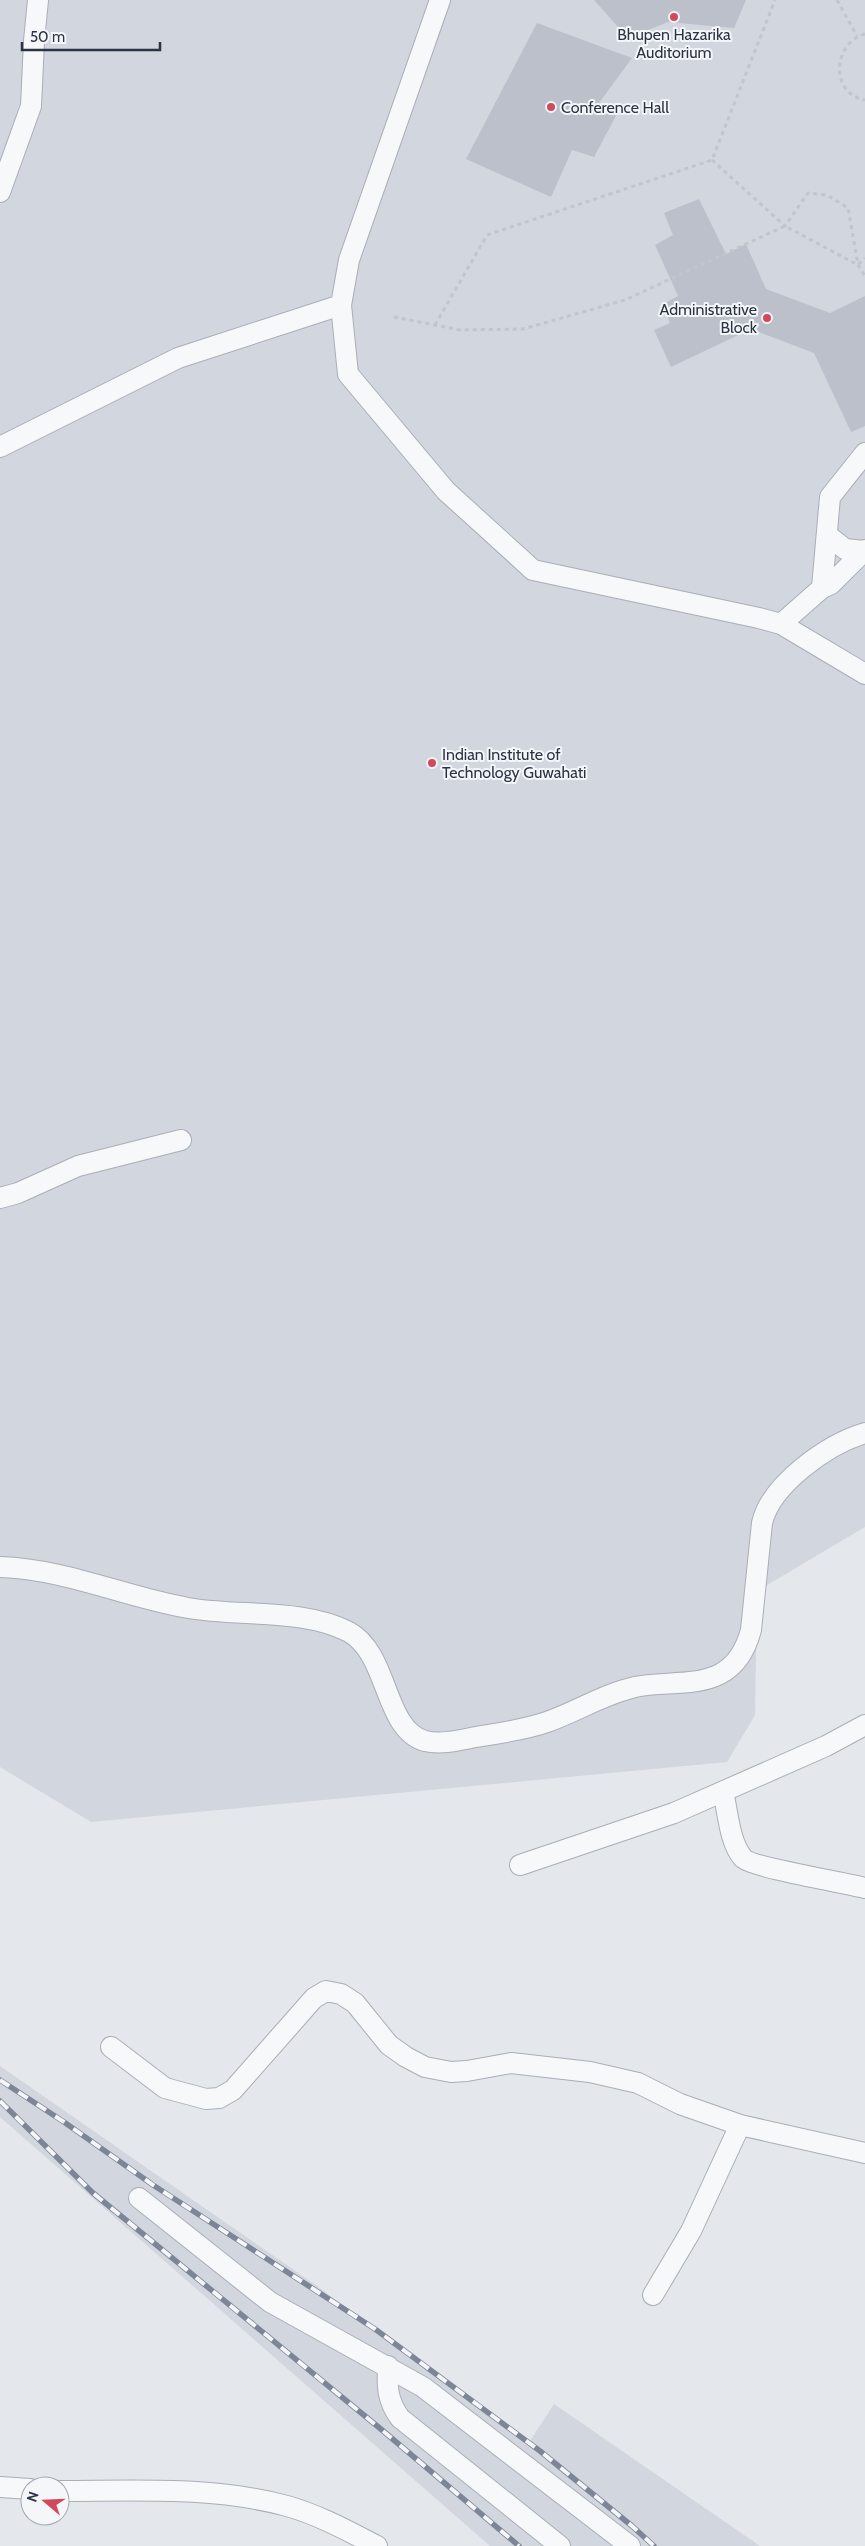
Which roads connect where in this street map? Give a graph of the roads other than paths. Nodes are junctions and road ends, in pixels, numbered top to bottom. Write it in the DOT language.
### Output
graph roads {
  1 [pos="38,0"];
  2 [pos="440,0"];
  3 [pos="0,192"];
  4 [pos="341,305"];
  5 [pos="0,447"];
  6 [pos="865,453"];
  7 [pos="827,535"];
  8 [pos="865,551"];
  9 [pos="822,588"];
  10 [pos="781,624"];
  11 [pos="865,674"];
  12 [pos="181,1140"];
  13 [pos="0,1198"];
  14 [pos="865,1433"];
  15 [pos="0,1567"];
  16 [pos="865,1725"];
  17 [pos="723,1792"];
  18 [pos="520,1865"];
  19 [pos="865,1888"];
  20 [pos="111,2047"];
  21 [pos="740,2125"];
  22 [pos="865,2153"];
  23 [pos="139,2198"];
  24 [pos="654,2295"];
  25 [pos="388,2366"];
  26 [pos="0,2487"];
  27 [pos="20,2488"];
  28 [pos="70,2490"];
  29 [pos="377,2546"];
  30 [pos="560,2546"];
  31 [pos="630,2546"];
  1 -- 3 [label="street"];
  2 -- 4 [label="street"];
  4 -- 5 [label="street"];
  4 -- 10 [label="street"];
  6 -- 7 [label="street"];
  7 -- 8 [label="street"];
  7 -- 9 [label="street"];
  8 -- 9 [label="street"];
  9 -- 10 [label="street"];
  10 -- 11 [label="street"];
  12 -- 13 [label="street"];
  14 -- 15 [label="street"];
  16 -- 17 [label="street"];
  17 -- 18 [label="street"];
  17 -- 19 [label="street"];
  20 -- 21 [label="street"];
  21 -- 22 [label="street"];
  21 -- 24 [label="street"];
  23 -- 25 [label="street"];
  25 -- 30 [label="street"];
  25 -- 31 [label="street"];
  26 -- 27 [label="street"];
  28 -- 29 [label="street"];
}
